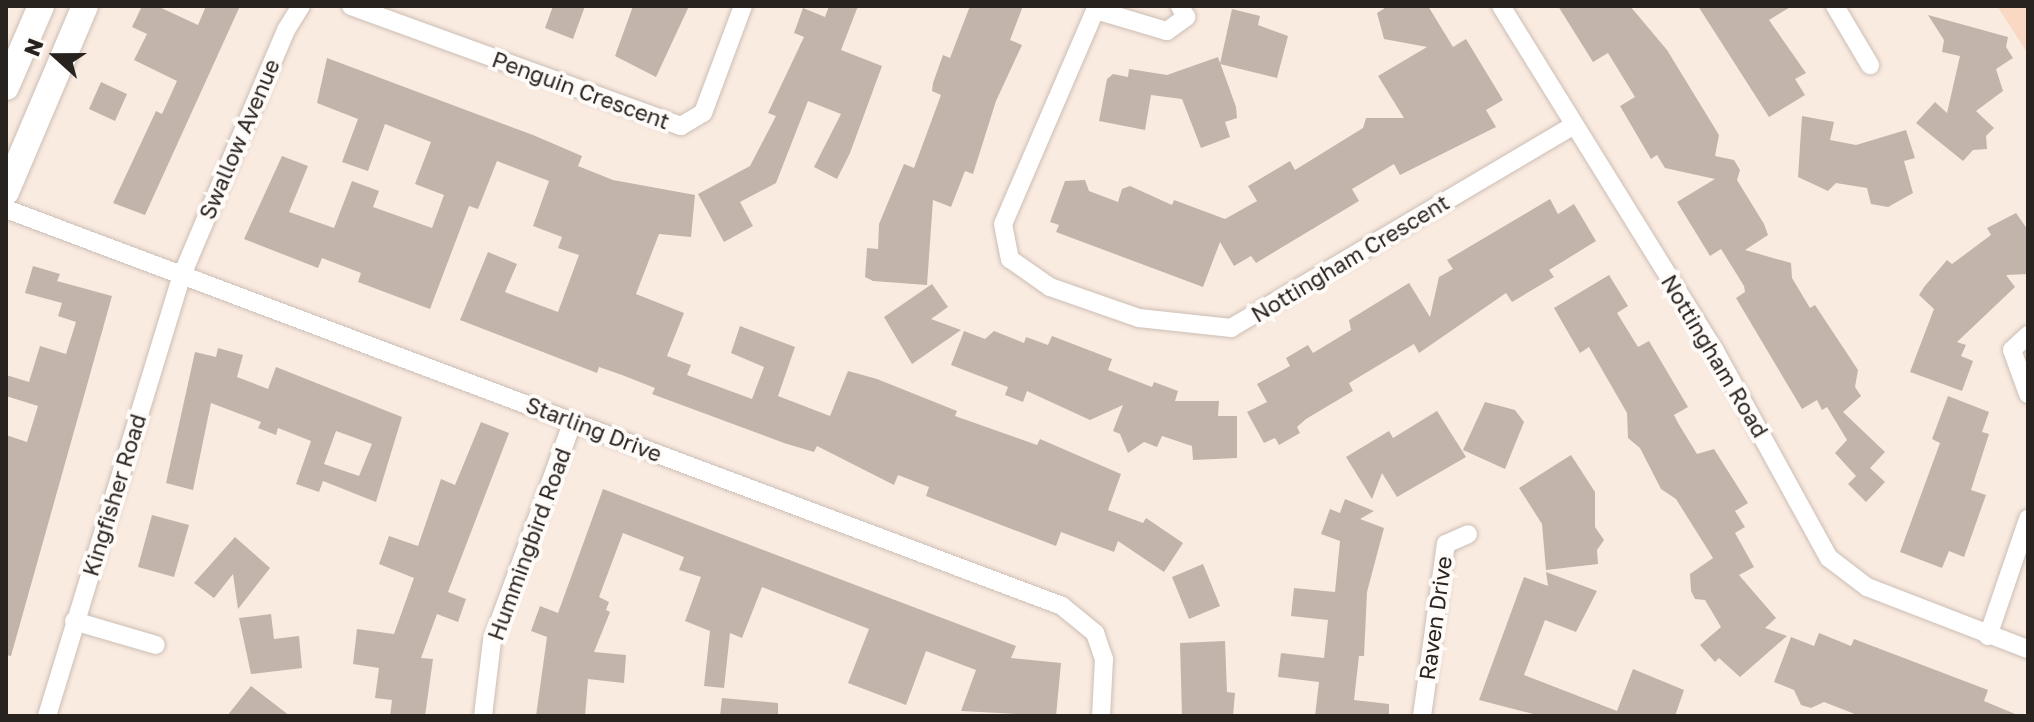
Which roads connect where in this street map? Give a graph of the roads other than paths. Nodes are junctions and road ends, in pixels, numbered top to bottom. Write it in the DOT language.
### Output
graph roads {
  1 [pos="41,6"];
  2 [pos="51,6"];
  3 [pos="301,6"];
  4 [pos="351,6"];
  5 [pos="743,6"];
  6 [pos="1180,6"];
  7 [pos="1501,6"];
  8 [pos="1835,6"];
  9 [pos="1096,8"];
  10 [pos="82,13"];
  11 [pos="1870,65"];
  12 [pos="6,87"];
  13 [pos="1573,126"];
  14 [pos="6,192"];
  15 [pos="6,209"];
  16 [pos="182,275"];
  17 [pos="2028,335"];
  18 [pos="2028,394"];
  19 [pos="573,421"];
  20 [pos="2028,519"];
  21 [pos="1468,534"];
  22 [pos="74,621"];
  23 [pos="1988,636"];
  24 [pos="156,645"];
  25 [pos="2028,649"];
  26 [pos="1424,715"];
  27 [pos="47,716"];
  28 [pos="483,716"];
  29 [pos="1101,716"];
  1 -- 12 [label="main road"];
  2 -- 10 [label="main road"];
  3 -- 16 [label="street, Swallow Avenue"];
  4 -- 5 [label="street, Penguin Crescent"];
  6 -- 9 [label="street, Nottingham Crescent"];
  7 -- 13 [label="street, Nottingham Road"];
  8 -- 11 [label="street"];
  9 -- 13 [label="street, Nottingham Crescent"];
  10 -- 14 [label="main road"];
  13 -- 23 [label="street, Nottingham Road"];
  15 -- 16 [label="street, Starling Drive"];
  16 -- 19 [label="street, Starling Drive"];
  16 -- 22 [label="street, Kingfisher Road"];
  17 -- 18 [label="street"];
  19 -- 28 [label="street, Hummingbird Road"];
  19 -- 29 [label="street, Starling Drive"];
  20 -- 23 [label="street"];
  21 -- 26 [label="street, Raven Drive"];
  22 -- 24 [label="street"];
  22 -- 27 [label="street, Kingfisher Road"];
  23 -- 25 [label="street, Nottingham Road"];
}
